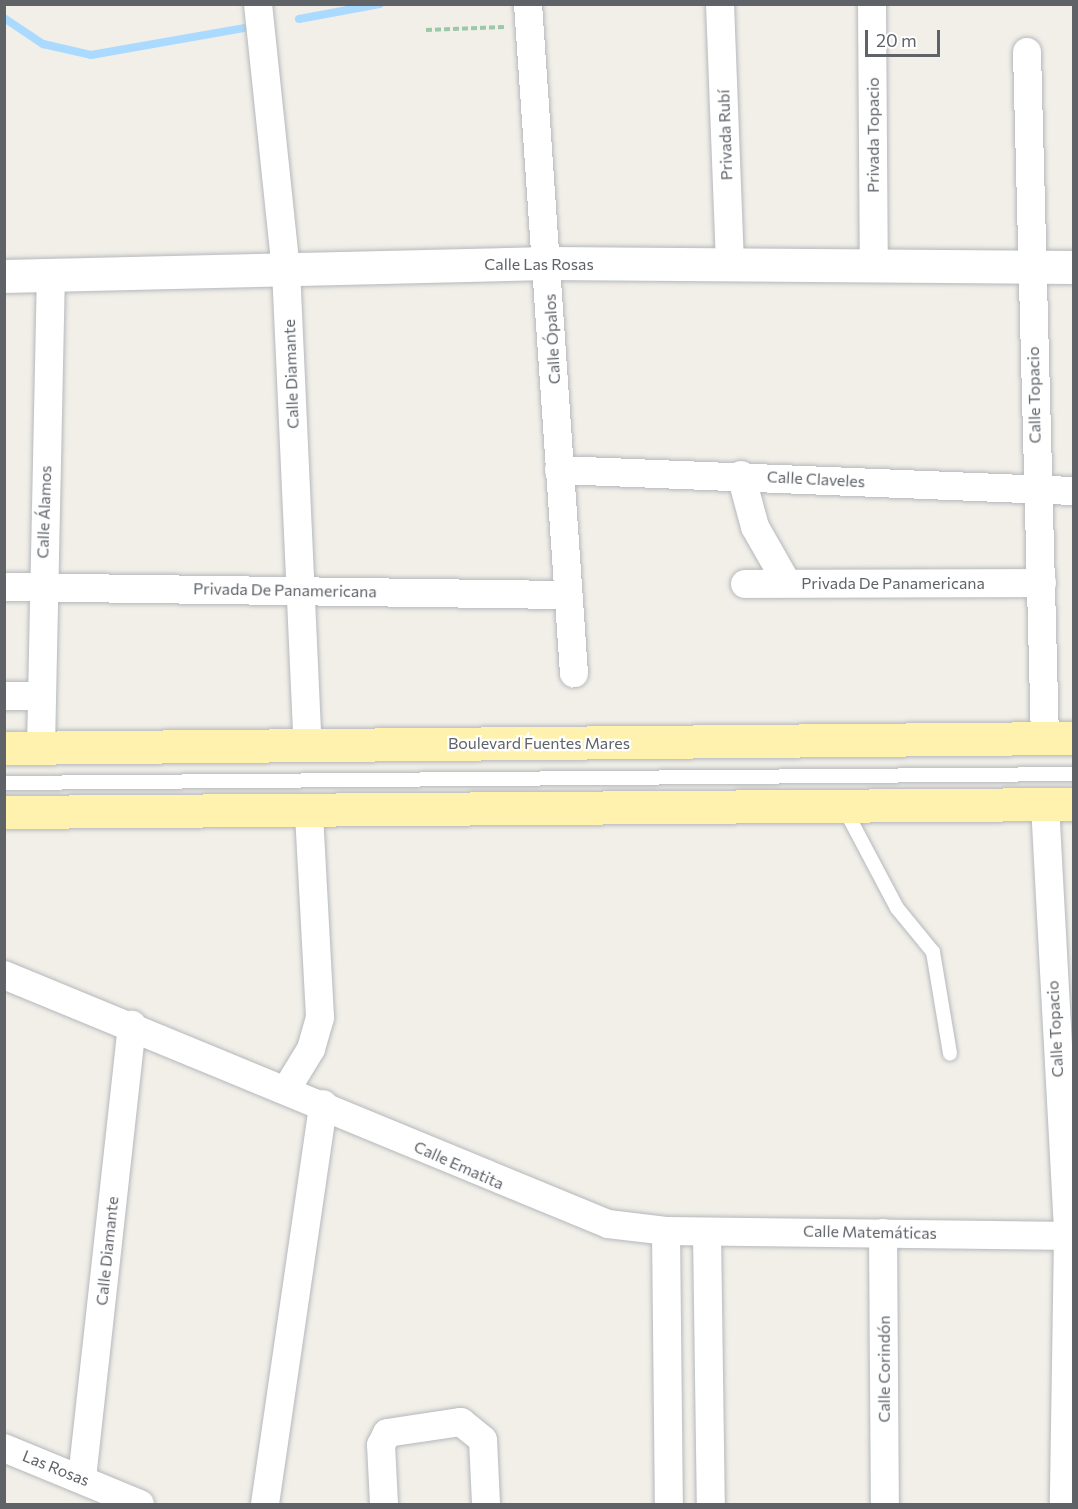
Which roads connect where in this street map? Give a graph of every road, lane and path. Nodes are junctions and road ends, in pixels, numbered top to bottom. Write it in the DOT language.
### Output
graph roads {
  1 [pos="258,4"];
  2 [pos="720,4"];
  3 [pos="872,4"];
  4 [pos="528,15"];
  5 [pos="426,30"];
  6 [pos="1028,52"];
  7 [pos="548,263"];
  8 [pos="730,265"];
  9 [pos="874,266"];
  10 [pos="1031,267"];
  11 [pos="1074,267"];
  12 [pos="286,269"];
  13 [pos="51,275"];
  14 [pos="4,276"];
  15 [pos="559,470"];
  16 [pos="741,476"];
  17 [pos="1036,491"];
  18 [pos="1074,491"];
  19 [pos="787,583"];
  20 [pos="1042,583"];
  21 [pos="745,584"];
  22 [pos="42,586"];
  23 [pos="4,587"];
  24 [pos="299,591"];
  25 [pos="566,595"];
  26 [pos="574,673"];
  27 [pos="4,696"];
  28 [pos="39,696"];
  29 [pos="1059,738"];
  30 [pos="309,745"];
  31 [pos="4,748"];
  32 [pos="41,748"];
  33 [pos="1074,774"];
  34 [pos="4,783"];
  35 [pos="1059,804"];
  36 [pos="843,807"];
  37 [pos="4,812"];
  38 [pos="309,812"];
  39 [pos="4,975"];
  40 [pos="1064,1014"];
  41 [pos="132,1025"];
  42 [pos="950,1054"];
  43 [pos="286,1090"];
  44 [pos="323,1104"];
  45 [pos="666,1231"];
  46 [pos="707,1232"];
  47 [pos="883,1233"];
  48 [pos="1071,1235"];
  49 [pos="4,1448"];
  50 [pos="82,1478"];
  51 [pos="140,1504"];
  52 [pos="265,1504"];
  53 [pos="384,1504"];
  54 [pos="486,1504"];
  55 [pos="669,1504"];
  56 [pos="711,1504"];
  57 [pos="885,1504"];
  58 [pos="1064,1504"];
  1 -- 12 [label="street, Calle Diamante"];
  2 -- 8 [label="street, Privada Rubí"];
  3 -- 9 [label="street, Privada Topacio"];
  4 -- 5 [label="path"];
  4 -- 7 [label="street, Calle Ópalos"];
  6 -- 10 [label="street, Calle Topacio"];
  7 -- 8 [label="street, Calle Las Rosas"];
  7 -- 12 [label="street, Calle Las Rosas"];
  7 -- 15 [label="street, Calle Ópalos"];
  8 -- 9 [label="street, Calle Las Rosas"];
  9 -- 10 [label="street, Calle Las Rosas"];
  10 -- 11 [label="street, Calle Las Rosas"];
  10 -- 17 [label="street, Calle Topacio"];
  12 -- 13 [label="street, Calle Las Rosas"];
  12 -- 24 [label="street, Calle Diamante"];
  13 -- 14 [label="street, Calle Las Rosas"];
  13 -- 22 [label="street, Calle Álamos"];
  15 -- 16 [label="street, Calle Claveles"];
  15 -- 25 [label="street, Calle Ópalos"];
  16 -- 17 [label="street, Calle Claveles"];
  16 -- 19 [label="street"];
  17 -- 18 [label="street, Calle Claveles"];
  17 -- 20 [label="street, Calle Topacio"];
  19 -- 20 [label="street, Privada De Panamericana"];
  19 -- 21 [label="street, Privada De Panamericana"];
  20 -- 29 [label="street, Calle Topacio"];
  22 -- 23 [label="street, Privada De Panamericana"];
  22 -- 24 [label="street, Privada De Panamericana"];
  22 -- 28 [label="street, Calle Álamos"];
  24 -- 25 [label="street, Privada De Panamericana"];
  24 -- 30 [label="street, Calle Diamante"];
  25 -- 26 [label="street, Calle Ópalos"];
  27 -- 28 [label="street"];
  28 -- 32 [label="street, Calle Álamos"];
  29 -- 30 [label="main road, Boulevard Fuentes Mares"];
  30 -- 32 [label="main road, Boulevard Fuentes Mares"];
  31 -- 32 [label="main road, Boulevard Fuentes Mares"];
  33 -- 34 [label="lane"];
  35 -- 36 [label="main road"];
  35 -- 40 [label="street, Calle Topacio"];
  36 -- 38 [label="main road"];
  36 -- 42 [label="lane"];
  37 -- 38 [label="main road"];
  38 -- 43 [label="street"];
  39 -- 41 [label="street, Calle Ematita"];
  40 -- 48 [label="street, Calle Topacio"];
  41 -- 43 [label="street, Calle Ematita"];
  41 -- 50 [label="street, Calle Diamante"];
  43 -- 44 [label="street, Calle Ematita"];
  44 -- 45 [label="street, Calle Ematita"];
  44 -- 52 [label="street"];
  45 -- 46 [label="street, Calle Matemáticas"];
  45 -- 55 [label="street"];
  46 -- 47 [label="street, Calle Matemáticas"];
  46 -- 56 [label="street"];
  47 -- 48 [label="street, Calle Matemáticas"];
  47 -- 57 [label="street, Calle Corindón"];
  48 -- 58 [label="street, Calle Topacio"];
  49 -- 50 [label="street, Las Rosas"];
  50 -- 51 [label="street, Las Rosas"];
  53 -- 54 [label="street"];
}
